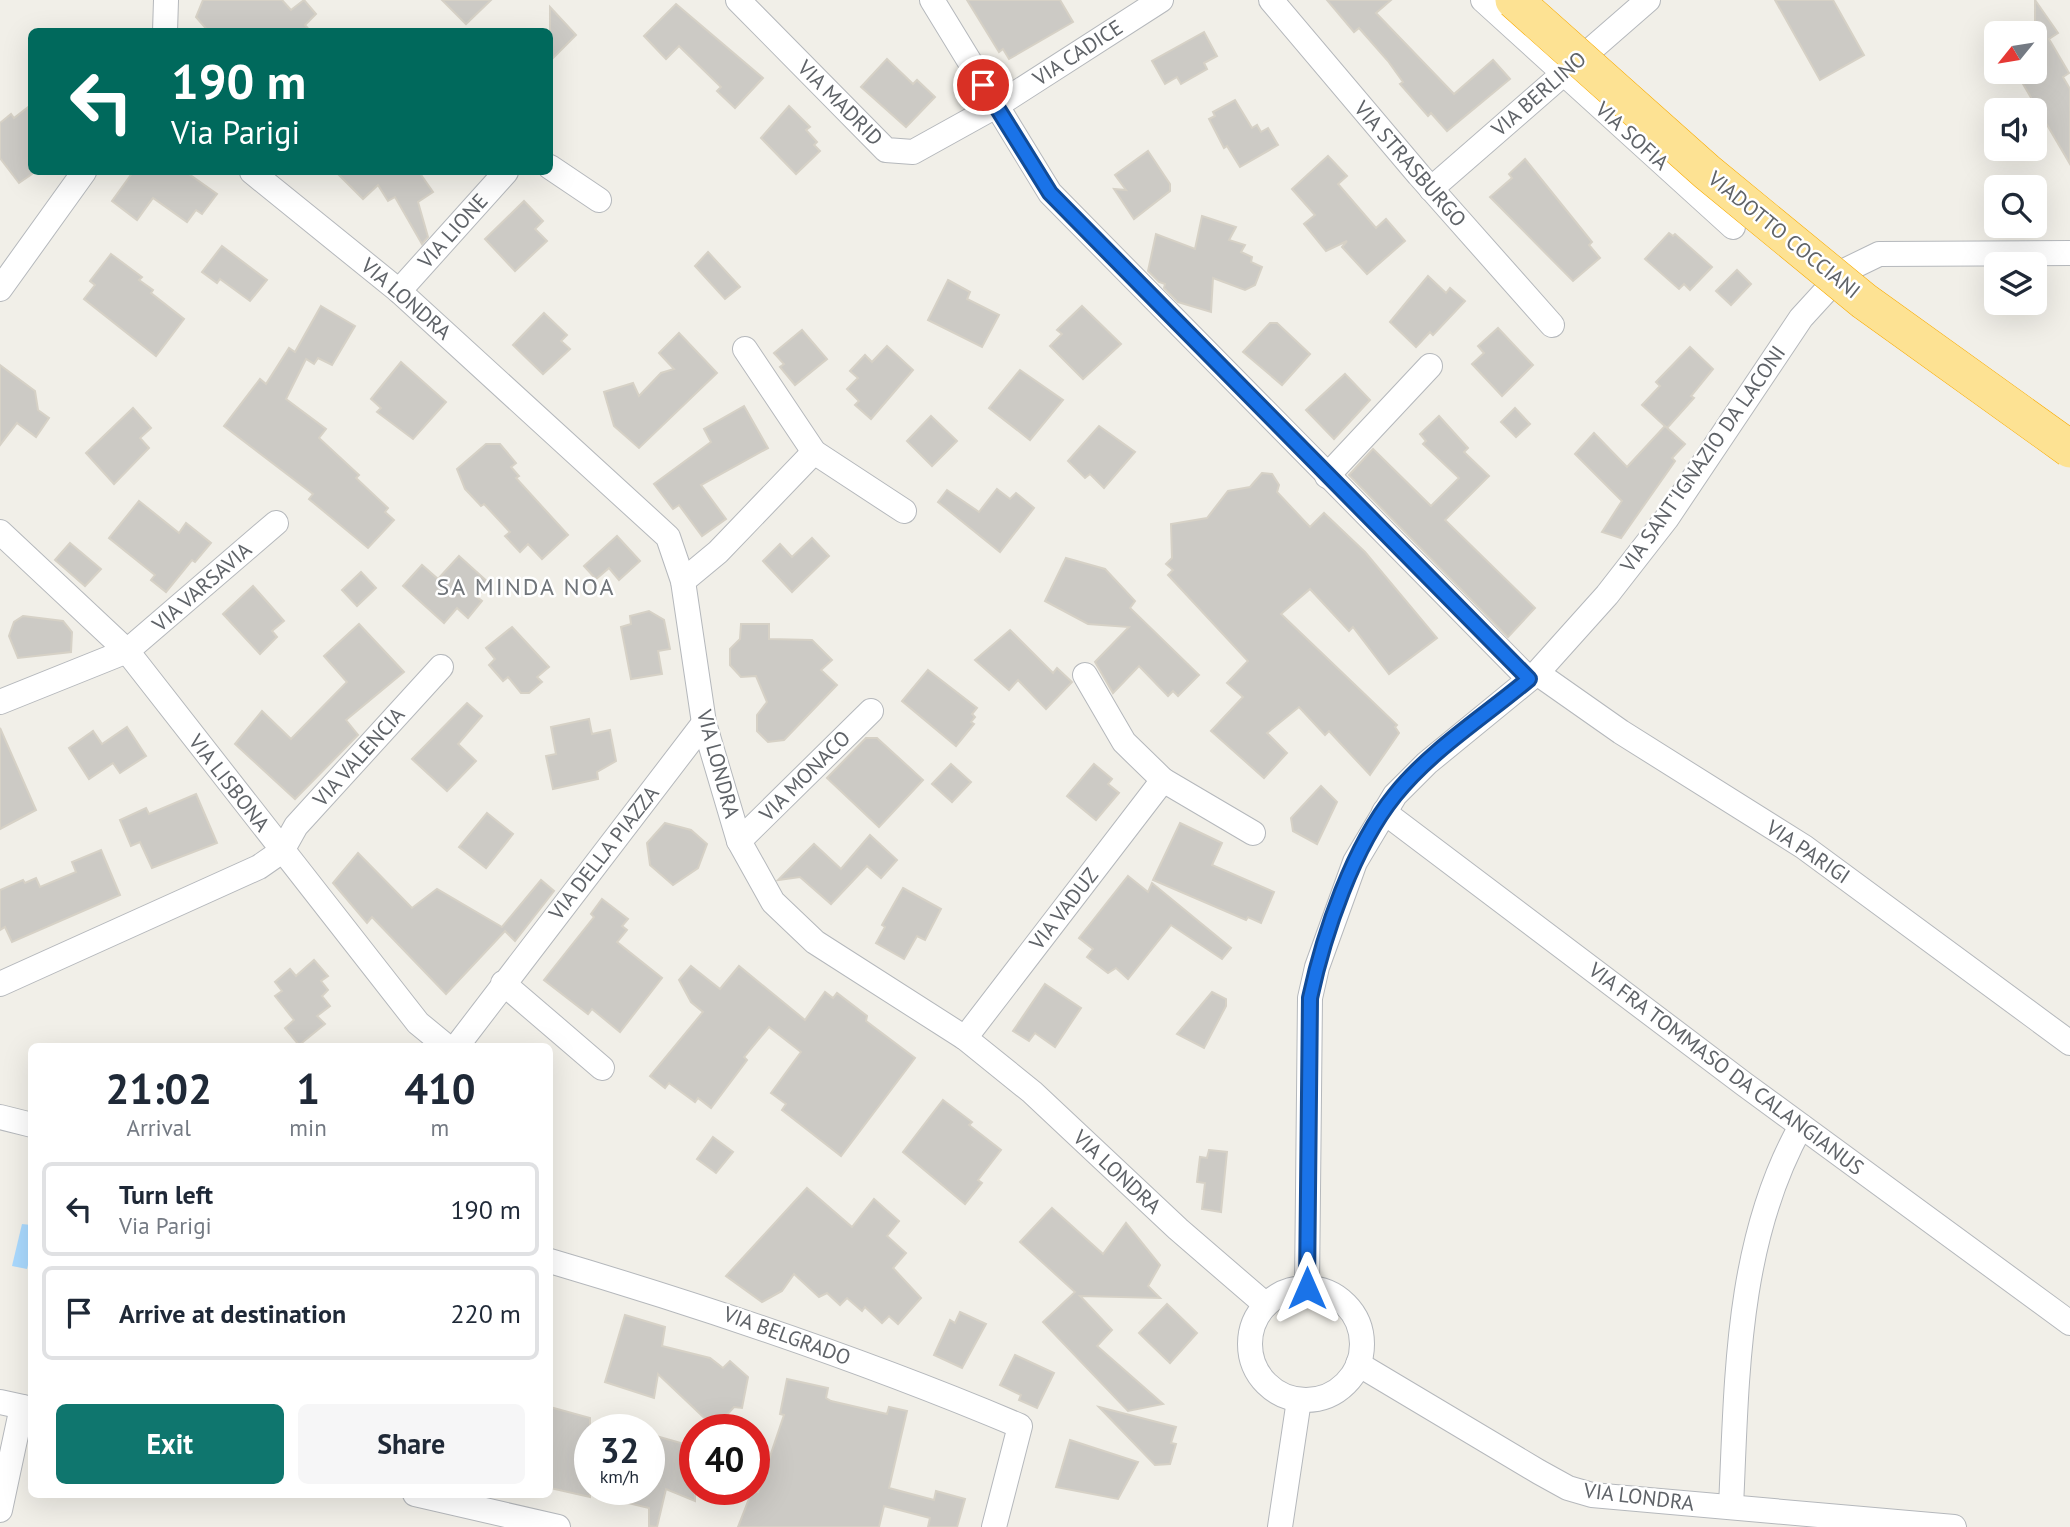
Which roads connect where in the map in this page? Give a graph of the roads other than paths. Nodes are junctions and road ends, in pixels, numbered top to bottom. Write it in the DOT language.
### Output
graph roads {
  1 [pos="166,0"];
  2 [pos="738,0"];
  3 [pos="932,0"];
  4 [pos="1161,0"];
  5 [pos="1271,0"];
  6 [pos="1483,0"];
  7 [pos="1514,0"];
  8 [pos="1648,0"];
  9 [pos="165,28"];
  10 [pos="1563,73"];
  11 [pos="996,106"];
  12 [pos="553,169"];
  13 [pos="82,175"];
  14 [pos="256,175"];
  15 [pos="503,175"];
  16 [pos="1431,189"];
  17 [pos="599,200"];
  18 [pos="1733,227"];
  19 [pos="2070,253"];
  20 [pos="0,289"];
  21 [pos="399,291"];
  22 [pos="1552,325"];
  23 [pos="745,349"];
  24 [pos="1430,366"];
  25 [pos="2070,449"];
  26 [pos="814,452"];
  27 [pos="1327,476"];
  28 [pos="904,511"];
  29 [pos="276,523"];
  30 [pos="0,532"];
  31 [pos="683,581"];
  32 [pos="127,651"];
  33 [pos="441,667"];
  34 [pos="1086,675"];
  35 [pos="1533,676"];
  36 [pos="0,702"];
  37 [pos="871,711"];
  38 [pos="704,723"];
  39 [pos="1163,780"];
  40 [pos="1384,812"];
  41 [pos="1253,833"];
  42 [pos="739,841"];
  43 [pos="282,851"];
  44 [pos="503,983"];
  45 [pos="0,984"];
  46 [pos="965,1038"];
  47 [pos="442,1043"];
  48 [pos="459,1043"];
  49 [pos="2070,1043"];
  50 [pos="602,1068"];
  51 [pos="0,1117"];
  52 [pos="28,1124"];
  53 [pos="1801,1126"];
  54 [pos="553,1262"];
  55 [pos="1307,1288"];
  56 [pos="1266,1305"];
  57 [pos="2070,1323"];
  58 [pos="1358,1364"];
  59 [pos="1299,1400"];
  60 [pos="18,1406"];
  61 [pos="432,1498"];
  62 [pos="1731,1507"];
  63 [pos="0,1510"];
  64 [pos="558,1527"];
  65 [pos="993,1527"];
  66 [pos="1280,1527"];
  67 [pos="1954,1527"];
  1 -- 9 [label="street"];
  2 -- 11 [label="street, VIA MADRID"];
  3 -- 11 [label="street, VIA PARIGI"];
  4 -- 11 [label="street, VIA CADICE"];
  5 -- 16 [label="street, VIA STRASBURGO"];
  6 -- 10 [label="street, VIA SOFIA"];
  7 -- 25 [label="highway, VIADOTTO COCCIANI, bridge"];
  8 -- 10 [label="street, VIA BERLINO"];
  10 -- 16 [label="street, VIA BERLINO"];
  10 -- 18 [label="street, VIA SOFIA"];
  11 -- 27 [label="street, VIA PARIGI"];
  12 -- 17 [label="street"];
  13 -- 20 [label="street"];
  14 -- 21 [label="street, VIA LONDRA"];
  15 -- 21 [label="street, VIA LIONE"];
  16 -- 22 [label="street, VIA STRASBURGO"];
  19 -- 35 [label="street, VIA SANT'IGNAZIO DA LACONI"];
  21 -- 31 [label="street, VIA LONDRA"];
  23 -- 26 [label="street"];
  24 -- 27 [label="street"];
  26 -- 28 [label="street"];
  26 -- 31 [label="street"];
  27 -- 35 [label="street, VIA PARIGI"];
  29 -- 32 [label="street, VIA VARSAVIA"];
  30 -- 32 [label="street, VIA LISBONA"];
  31 -- 38 [label="street, VIA LONDRA"];
  32 -- 36 [label="street, VIA VARSAVIA"];
  32 -- 43 [label="street, VIA LISBONA"];
  33 -- 43 [label="street, VIA VALENCIA"];
  34 -- 39 [label="street"];
  35 -- 40 [label="street, VIA SANT'IGNAZIO DA LACONI"];
  35 -- 49 [label="street, VIA PARIGI"];
  37 -- 42 [label="street, VIA MONACO"];
  38 -- 42 [label="street, VIA LONDRA"];
  38 -- 44 [label="street, VIA DELLA PIAZZA"];
  39 -- 41 [label="street"];
  39 -- 46 [label="street, VIA VADUZ"];
  40 -- 53 [label="street, VIA FRA TOMMASO DA CALANGIANUS"];
  40 -- 55 [label="street, VIA SANT'IGNAZIO DA LACONI"];
  42 -- 46 [label="street, VIA LONDRA"];
  43 -- 45 [label="street"];
  43 -- 47 [label="street, VIA LISBONA"];
  44 -- 48 [label="street, VIA DELLA PIAZZA"];
  44 -- 50 [label="street"];
  46 -- 56 [label="street, VIA LONDRA"];
  51 -- 52 [label="street"];
  53 -- 57 [label="street, VIA FRA TOMMASO DA CALANGIANUS"];
  53 -- 62 [label="street"];
  54 -- 65 [label="street, VIA BELGRADO"];
  55 -- 56 [label="street"];
  55 -- 58 [label="street"];
  56 -- 59 [label="street"];
  58 -- 59 [label="street"];
  58 -- 62 [label="street, VIA LONDRA"];
  59 -- 66 [label="street"];
  60 -- 63 [label="street"];
  61 -- 64 [label="street"];
  62 -- 67 [label="street, VIA LONDRA"];
}
